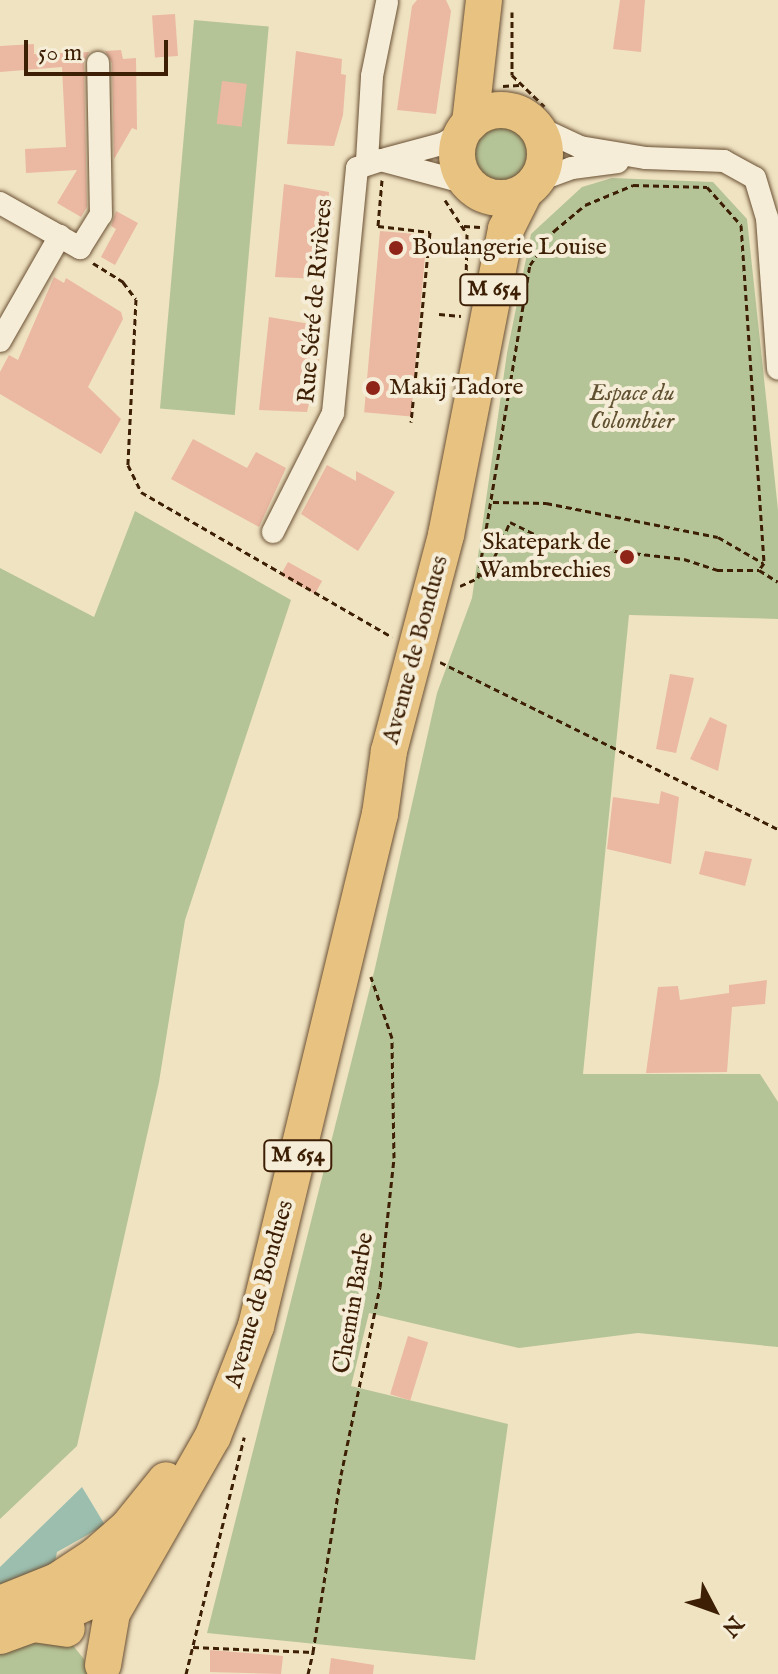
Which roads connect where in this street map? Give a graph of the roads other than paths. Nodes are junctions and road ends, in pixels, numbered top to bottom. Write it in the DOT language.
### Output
graph roads {
  1 [pos="484,0"];
  2 [pos="500,0"];
  3 [pos="387,2"];
  4 [pos="98,63"];
  5 [pos="523,108"];
  6 [pos="466,128"];
  7 [pos="646,158"];
  8 [pos="374,161"];
  9 [pos="529,186"];
  10 [pos="461,190"];
  11 [pos="0,203"];
  12 [pos="60,236"];
  13 [pos="0,341"];
  14 [pos="778,369"];
  15 [pos="472,393"];
  16 [pos="273,532"];
  17 [pos="446,535"];
  18 [pos="380,814"];
  19 [pos="250,1346"];
  20 [pos="183,1486"];
  21 [pos="0,1604"];
  22 [pos="43,1623"];
  23 [pos="0,1636"];
  24 [pos="105,1670"];
  1 -- 6 [label="main road"];
  2 -- 5 [label="main road"];
  3 -- 8 [label="street, Rue Séré de Rivières"];
  4 -- 12 [label="street"];
  5 -- 6 [label="main road"];
  5 -- 7 [label="street"];
  5 -- 9 [label="main road"];
  6 -- 8 [label="street"];
  6 -- 10 [label="main road"];
  7 -- 9 [label="street"];
  7 -- 14 [label="street"];
  8 -- 10 [label="street"];
  8 -- 16 [label="street, Rue Séré de Rivières"];
  9 -- 10 [label="main road"];
  9 -- 15 [label="main road, Avenue de Bondues / M 654"];
  10 -- 15 [label="main road, Avenue de Bondues / M 654"];
  11 -- 12 [label="street"];
  12 -- 13 [label="street"];
  15 -- 17 [label="main road, Avenue de Bondues / M 654"];
  17 -- 18 [label="main road, Avenue de Bondues / M 654"];
  17 -- 18 [label="main road, Avenue de Bondues / M 654"];
  18 -- 19 [label="main road, Avenue de Bondues / M 654"];
  19 -- 20 [label="main road, Avenue de Bondues / M 654"];
  19 -- 21 [label="main road"];
  20 -- 22 [label="main road, Avenue de Bondues / M 654"];
  20 -- 24 [label="main road, Avenue de Bondues / M 654"];
  22 -- 23 [label="main road, Avenue de Bondues"];
  22 -- 24 [label="main road"];
}
